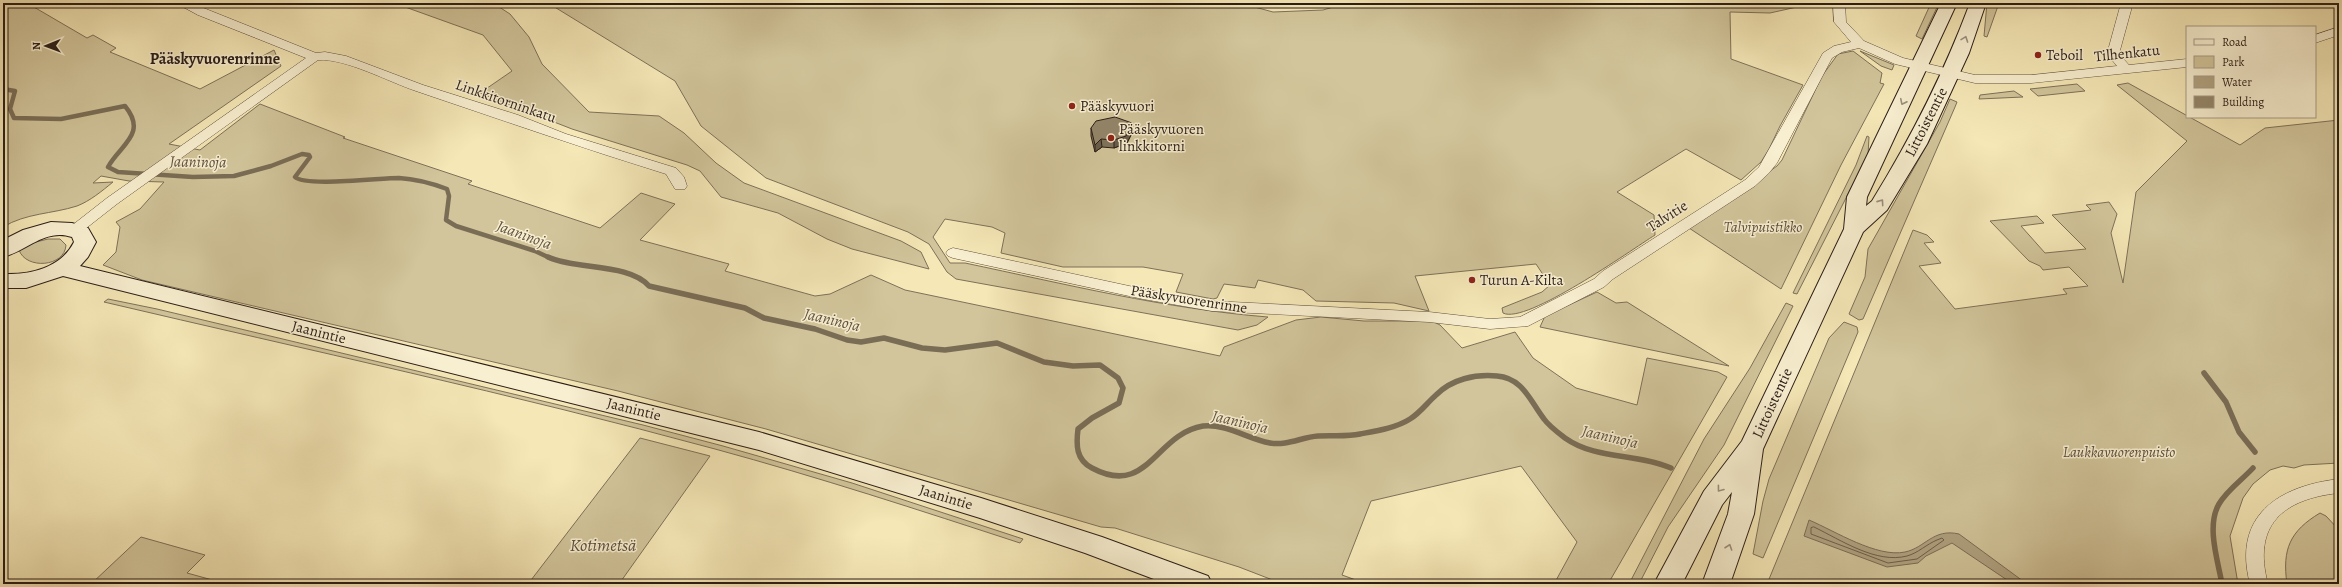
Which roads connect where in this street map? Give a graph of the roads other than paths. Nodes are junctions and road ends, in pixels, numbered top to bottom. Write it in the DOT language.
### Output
graph roads {
  1 [pos="182,3"];
  2 [pos="1839,3"];
  3 [pos="1949,3"];
  4 [pos="1978,3"];
  5 [pos="2127,3"];
  6 [pos="2339,31"];
  7 [pos="2316,39"];
  8 [pos="1860,44"];
  9 [pos="315,57"];
  10 [pos="2186,63"];
  11 [pos="1920,67"];
  12 [pos="2126,69"];
  13 [pos="1950,75"];
  14 [pos="680,186"];
  15 [pos="1854,229"];
  16 [pos="75,230"];
  17 [pos="5,247"];
  18 [pos="953,253"];
  19 [pos="60,268"];
  20 [pos="3,281"];
  21 [pos="1429,317"];
  22 [pos="1752,446"];
  23 [pos="2339,486"];
  24 [pos="1187,582"];
  25 [pos="1668,584"];
  26 [pos="1716,584"];
  27 [pos="2259,584"];
  1 -- 9 [label="street, Linkkitorninkatu"];
  2 -- 8 [label="street"];
  3 -- 11 [label="main road, Littoistentie"];
  13 -- 4 [label="main road, Littoistentie, one-way"];
  5 -- 12 [label="street"];
  6 -- 7 [label="street"];
  8 -- 11 [label="street"];
  8 -- 21 [label="street, Talvitie"];
  9 -- 14 [label="street, Linkkitorninkatu"];
  9 -- 16 [label="street"];
  10 -- 12 [label="street, Tilhenkatu"];
  11 -- 13 [label="street, Tilhenkatu"];
  11 -- 15 [label="main road, Littoistentie, one-way"];
  12 -- 13 [label="street, Tilhenkatu"];
  15 -- 13 [label="main road, Littoistentie, one-way"];
  15 -- 22 [label="main road, Littoistentie"];
  16 -- 17 [label="main road"];
  16 -- 19 [label="main road"];
  18 -- 21 [label="street, Pääskyvuorenrinne"];
  19 -- 20 [label="main road"];
  19 -- 24 [label="main road, Jaanintie"];
  22 -- 25 [label="main road, Littoistentie, one-way"];
  26 -- 22 [label="main road, Littoistentie, one-way"];
  23 -- 27 [label="street"];
}
